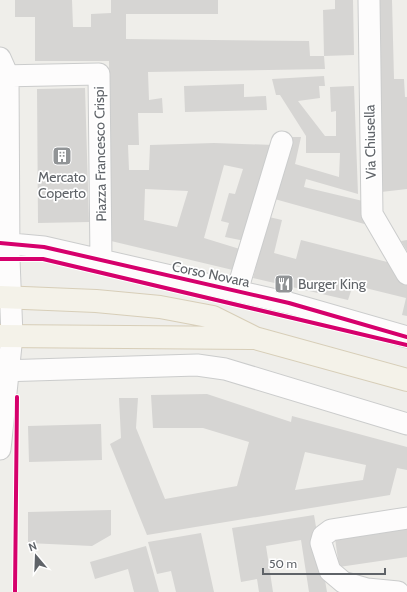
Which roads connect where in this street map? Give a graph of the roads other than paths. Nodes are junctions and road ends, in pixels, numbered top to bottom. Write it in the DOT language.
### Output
graph roads {
  1 [pos="369,0"];
  2 [pos="3,70"];
  3 [pos="282,142"];
  4 [pos="4,243"];
  5 [pos="101,261"];
  6 [pos="407,274"];
  7 [pos="237,291"];
  8 [pos="5,297"];
  9 [pos="6,336"];
  10 [pos="407,337"];
  11 [pos="255,338"];
  12 [pos="4,371"];
  13 [pos="407,380"];
  14 [pos="407,424"];
  15 [pos="0,450"];
  16 [pos="407,518"];
  17 [pos="398,592"];
  1 -- 6 [label="street, Via Chiusella"];
  2 -- 4 [label="street"];
  2 -- 5 [label="street, Piazza Francesco Crispi"];
  3 -- 7 [label="street"];
  4 -- 5 [label="street, Corso Novara"];
  4 -- 8 [label="street"];
  5 -- 7 [label="street, Corso Novara"];
  7 -- 10 [label="street, Corso Novara"];
  8 -- 9 [label="street"];
  8 -- 11 [label="main road"];
  9 -- 11 [label="main road"];
  9 -- 12 [label="street"];
  11 -- 13 [label="main road"];
  12 -- 14 [label="street"];
  12 -- 15 [label="street"];
  16 -- 17 [label="street"];
}
